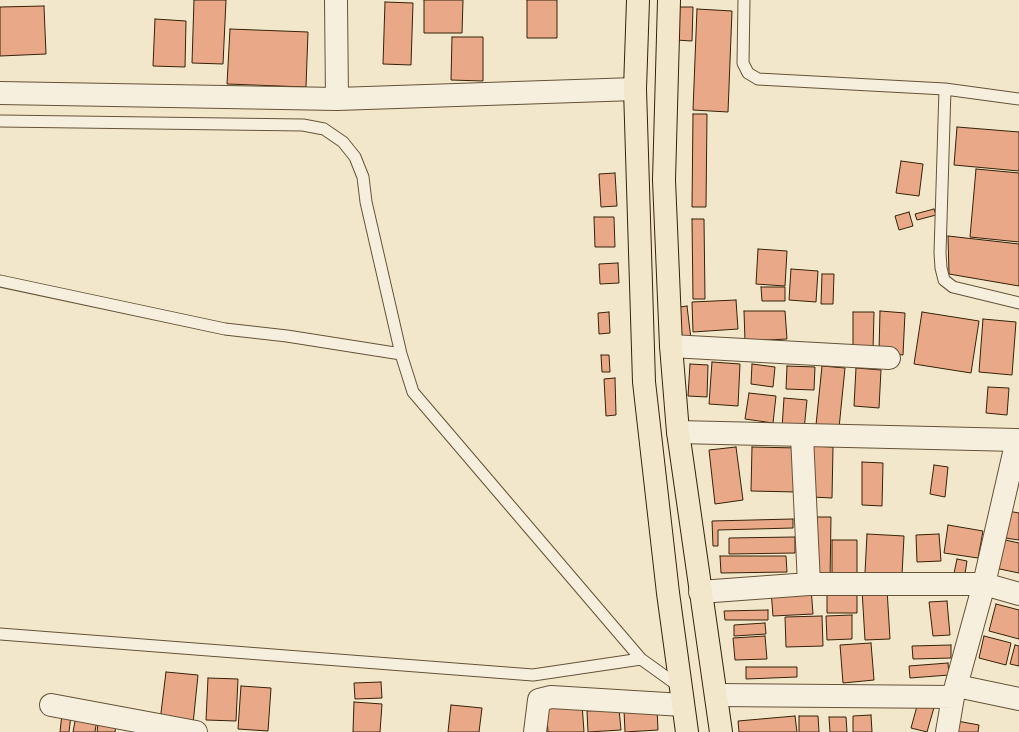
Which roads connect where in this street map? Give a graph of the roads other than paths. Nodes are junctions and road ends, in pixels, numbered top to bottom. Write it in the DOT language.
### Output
graph roads {
  1 [pos="336,0"];
  2 [pos="638,0"];
  3 [pos="669,0"];
  4 [pos="744,0"];
  5 [pos="635,89"];
  6 [pos="945,89"];
  7 [pos="0,93"];
  8 [pos="337,99"];
  9 [pos="1019,99"];
  10 [pos="0,121"];
  11 [pos="0,282"];
  12 [pos="1019,303"];
  13 [pos="670,346"];
  14 [pos="401,354"];
  15 [pos="889,358"];
  16 [pos="678,432"];
  17 [pos="802,436"];
  18 [pos="1018,437"];
  19 [pos="1011,498"];
  20 [pos="808,584"];
  21 [pos="984,584"];
  22 [pos="700,592"];
  23 [pos="1019,594"];
  24 [pos="0,634"];
  25 [pos="640,659"];
  26 [pos="955,691"];
  27 [pos="716,695"];
  28 [pos="681,696"];
  29 [pos="1019,699"];
  30 [pos="51,705"];
  31 [pos="196,732"];
  32 [pos="535,732"];
  33 [pos="687,732"];
  34 [pos="721,732"];
  35 [pos="947,732"];
  1 -- 8 [label="street"];
  2 -- 5 [label="main road"];
  3 -- 13 [label="main road"];
  4 -- 6 [label="lane"];
  5 -- 8 [label="street"];
  5 -- 28 [label="main road"];
  6 -- 9 [label="lane"];
  6 -- 12 [label="lane"];
  7 -- 8 [label="street"];
  10 -- 14 [label="lane"];
  11 -- 14 [label="lane"];
  13 -- 15 [label="street"];
  13 -- 16 [label="main road"];
  14 -- 25 [label="lane"];
  16 -- 17 [label="street"];
  16 -- 22 [label="main road"];
  17 -- 18 [label="street"];
  17 -- 20 [label="street"];
  18 -- 19 [label="street"];
  19 -- 21 [label="street"];
  20 -- 21 [label="street"];
  20 -- 22 [label="street"];
  21 -- 23 [label="street"];
  21 -- 26 [label="street"];
  22 -- 27 [label="main road"];
  24 -- 25 [label="lane"];
  25 -- 28 [label="lane"];
  26 -- 27 [label="street"];
  26 -- 29 [label="street"];
  26 -- 35 [label="street"];
  27 -- 34 [label="main road"];
  28 -- 32 [label="street"];
  28 -- 33 [label="main road"];
  30 -- 31 [label="street"];
}
